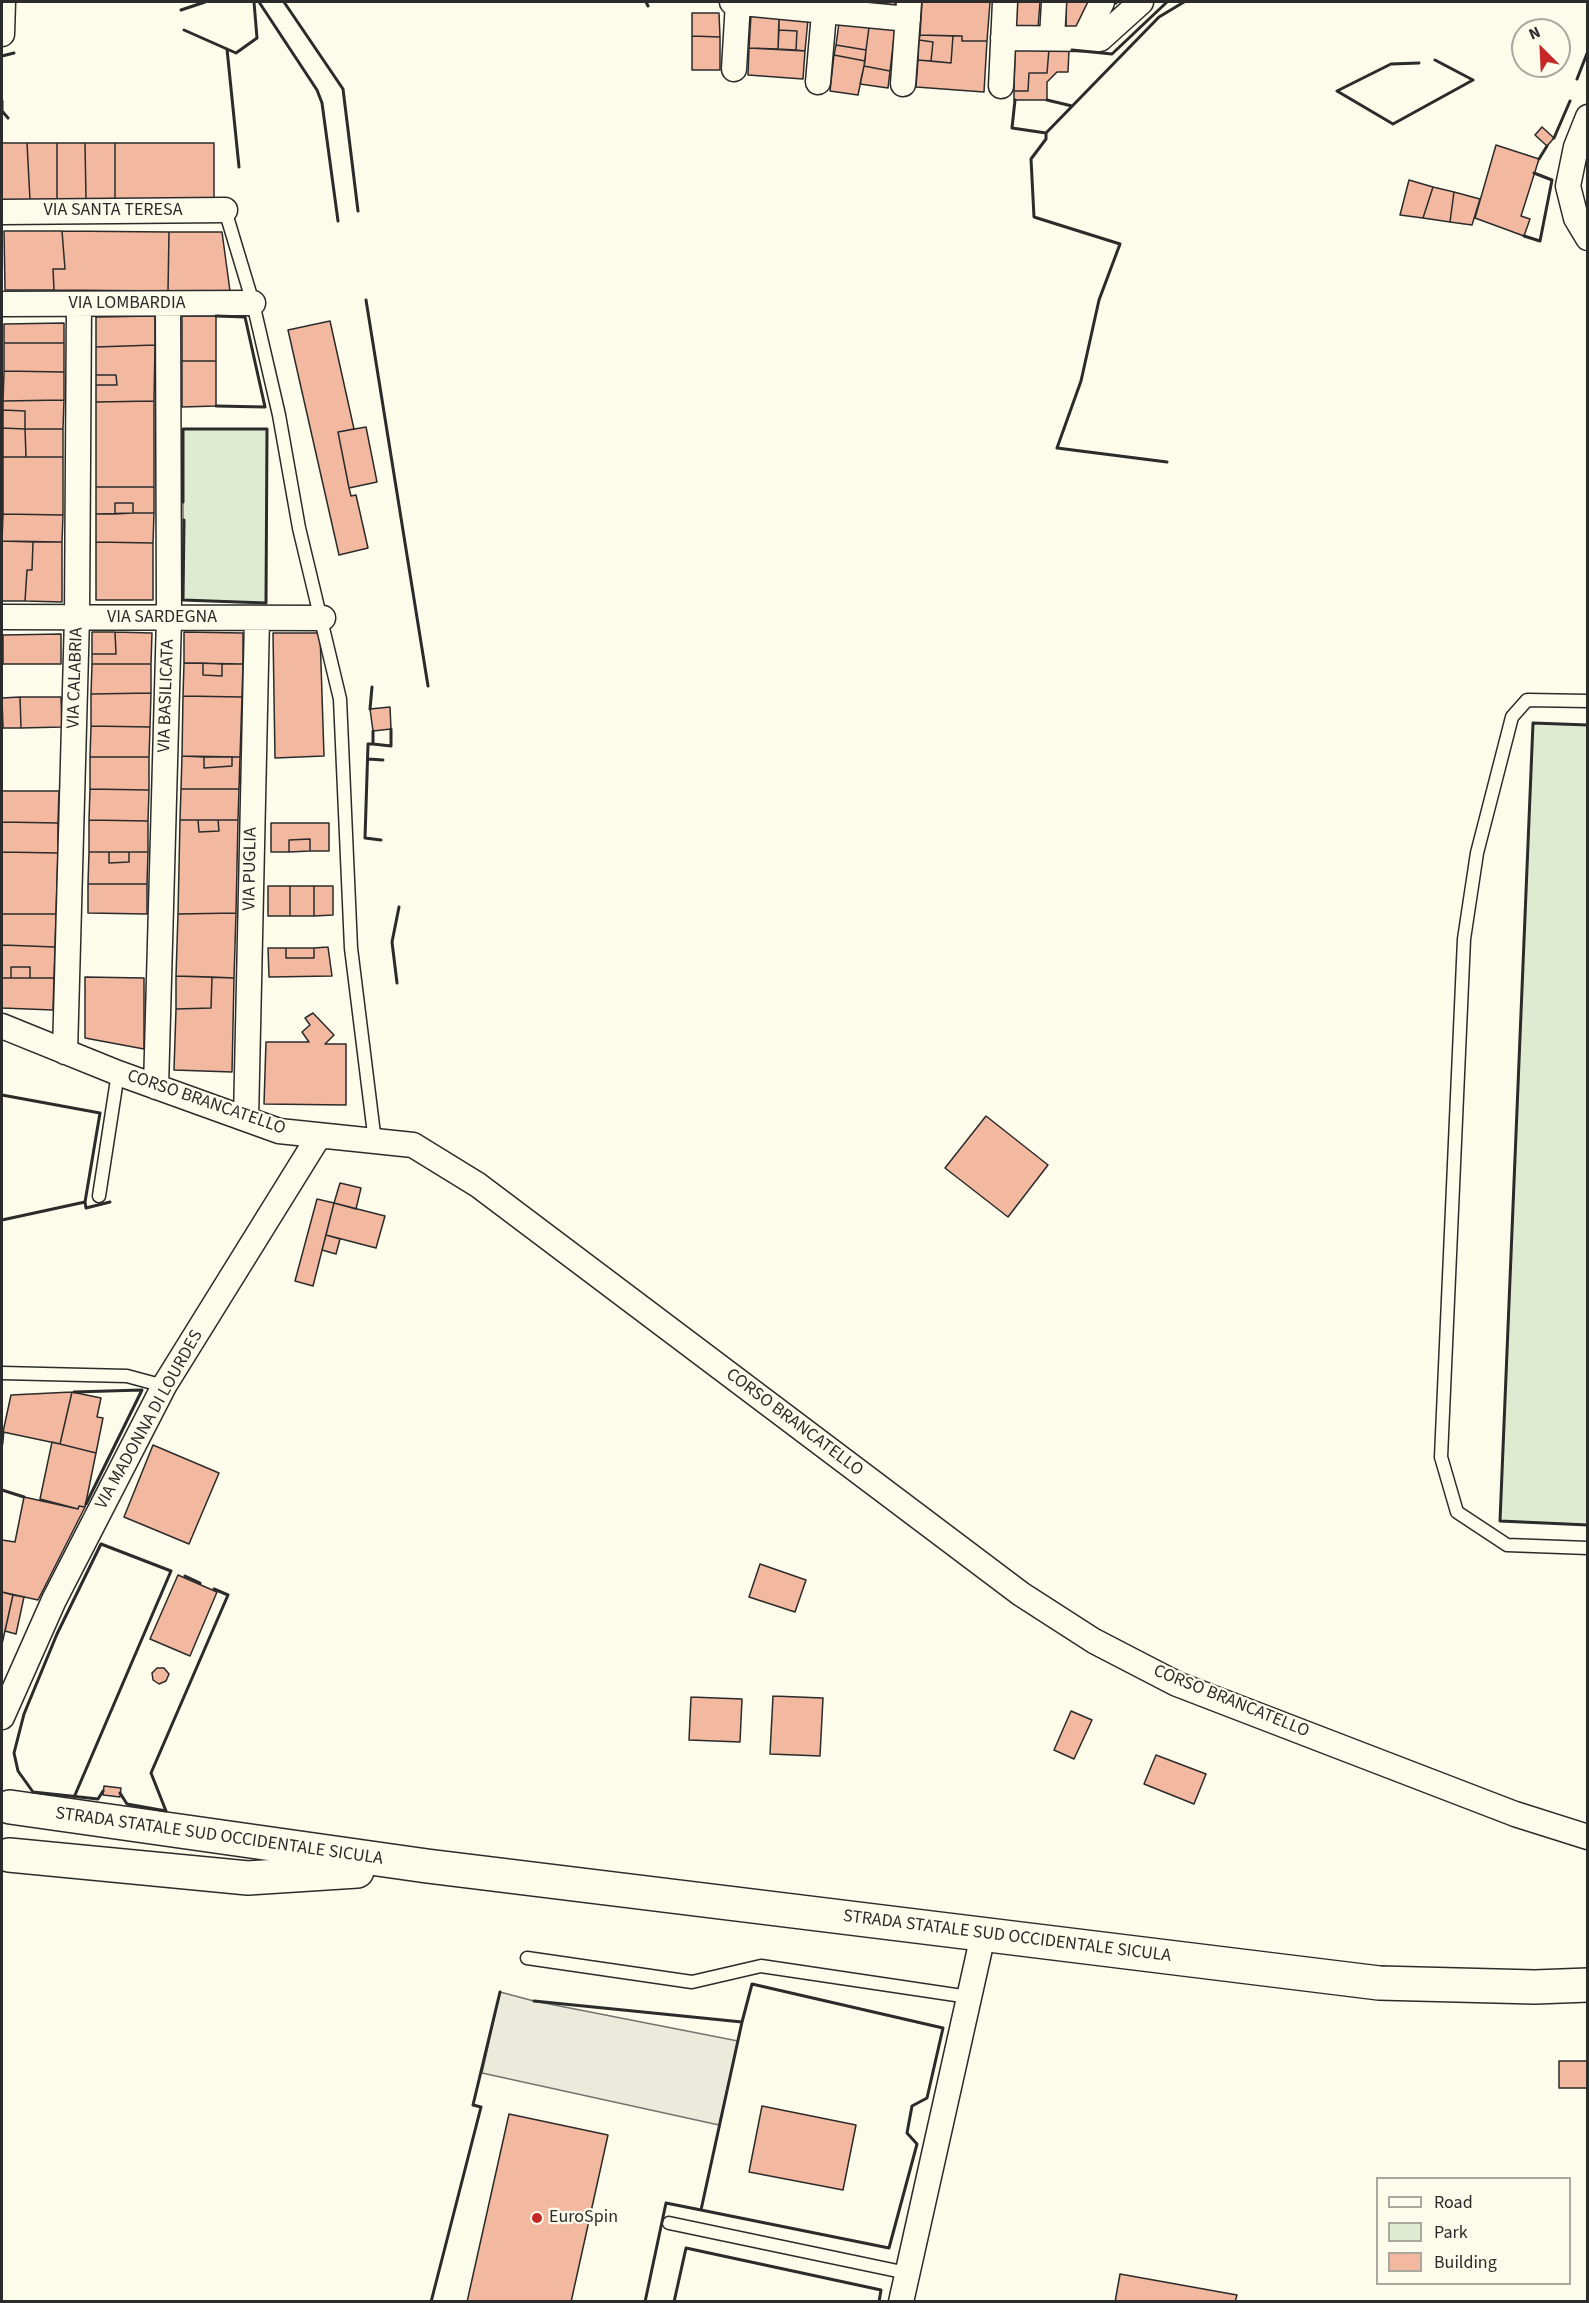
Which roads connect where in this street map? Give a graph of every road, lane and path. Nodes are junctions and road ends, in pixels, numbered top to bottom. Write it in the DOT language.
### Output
graph roads {
  1 [pos="3,2"];
  2 [pos="732,2"];
  3 [pos="738,2"];
  4 [pos="1005,2"];
  5 [pos="1054,2"];
  6 [pos="1101,2"];
  7 [pos="1140,2"];
  8 [pos="825,6"];
  9 [pos="909,10"];
  10 [pos="2,34"];
  11 [pos="1003,38"];
  12 [pos="1052,39"];
  13 [pos="1084,39"];
  14 [pos="734,69"];
  15 [pos="818,82"];
  16 [pos="903,84"];
  17 [pos="1002,86"];
  18 [pos="1587,117"];
  19 [pos="225,210"];
  20 [pos="2,212"];
  21 [pos="1587,238"];
  22 [pos="253,303"];
  23 [pos="2,304"];
  24 [pos="79,304"];
  25 [pos="168,304"];
  26 [pos="2,617"];
  27 [pos="77,617"];
  28 [pos="169,618"];
  29 [pos="257,618"];
  30 [pos="322,618"];
  31 [pos="1587,701"];
  32 [pos="2,1026"];
  33 [pos="65,1052"];
  34 [pos="118,1073"];
  35 [pos="156,1087"];
  36 [pos="246,1119"];
  37 [pos="319,1136"];
  38 [pos="375,1142"];
  39 [pos="99,1196"];
  40 [pos="2,1373"];
  41 [pos="164,1386"];
  42 [pos="1587,1548"];
  43 [pos="2,1717"];
  44 [pos="6,1802"];
  45 [pos="1587,1837"];
  46 [pos="4,1862"];
  47 [pos="427,1866"];
  48 [pos="983,1935"];
  49 [pos="527,1958"];
  50 [pos="1587,1985"];
  51 [pos="969,1997"];
  52 [pos="669,2223"];
  53 [pos="908,2273"];
  54 [pos="901,2301"];
  1 -- 10 [label="street"];
  2 -- 3 [label="street"];
  3 -- 8 [label="street"];
  3 -- 14 [label="street"];
  4 -- 11 [label="street"];
  5 -- 12 [label="street"];
  6 -- 13 [label="street"];
  7 -- 13 [label="street"];
  8 -- 9 [label="street"];
  8 -- 15 [label="street"];
  9 -- 16 [label="street"];
  11 -- 12 [label="street"];
  11 -- 17 [label="street"];
  12 -- 13 [label="street"];
  18 -- 21 [label="street"];
  19 -- 20 [label="street, VIA SANTA TERESA"];
  19 -- 22 [label="lane"];
  22 -- 25 [label="street, VIA LOMBARDIA"];
  22 -- 30 [label="lane"];
  23 -- 24 [label="street, VIA LOMBARDIA"];
  24 -- 25 [label="street, VIA LOMBARDIA"];
  24 -- 27 [label="street, VIA CALABRIA"];
  25 -- 28 [label="street, VIA BASILICATA"];
  26 -- 27 [label="street, VIA SARDEGNA"];
  27 -- 28 [label="street, VIA SARDEGNA"];
  27 -- 33 [label="street, VIA CALABRIA"];
  28 -- 29 [label="street, VIA SARDEGNA"];
  28 -- 35 [label="street, VIA BASILICATA"];
  29 -- 30 [label="street, VIA SARDEGNA"];
  29 -- 36 [label="street, VIA PUGLIA"];
  30 -- 38 [label="lane"];
  31 -- 42 [label="lane"];
  32 -- 33 [label="street, CORSO BRANCATELLO"];
  33 -- 34 [label="street, CORSO BRANCATELLO"];
  34 -- 35 [label="street, CORSO BRANCATELLO"];
  34 -- 39 [label="lane"];
  35 -- 36 [label="street, CORSO BRANCATELLO"];
  36 -- 37 [label="street, CORSO BRANCATELLO"];
  37 -- 38 [label="street, CORSO BRANCATELLO"];
  37 -- 41 [label="street, VIA MADONNA DI LOURDES"];
  38 -- 45 [label="street, CORSO BRANCATELLO"];
  40 -- 41 [label="lane"];
  41 -- 43 [label="street, VIA MADONNA DI LOURDES"];
  44 -- 46 [label="main road, STRADA STATALE SUD OCCIDENTALE SICULA"];
  44 -- 47 [label="main road, STRADA STATALE SUD OCCIDENTALE SICULA"];
  46 -- 47 [label="main road, STRADA STATALE SUD OCCIDENTALE SICULA"];
  47 -- 48 [label="main road, STRADA STATALE SUD OCCIDENTALE SICULA"];
  48 -- 50 [label="main road, STRADA STATALE SUD OCCIDENTALE SICULA"];
  48 -- 51 [label="street"];
  49 -- 51 [label="lane"];
  51 -- 53 [label="street"];
  52 -- 53 [label="lane"];
  53 -- 54 [label="street"];
}
